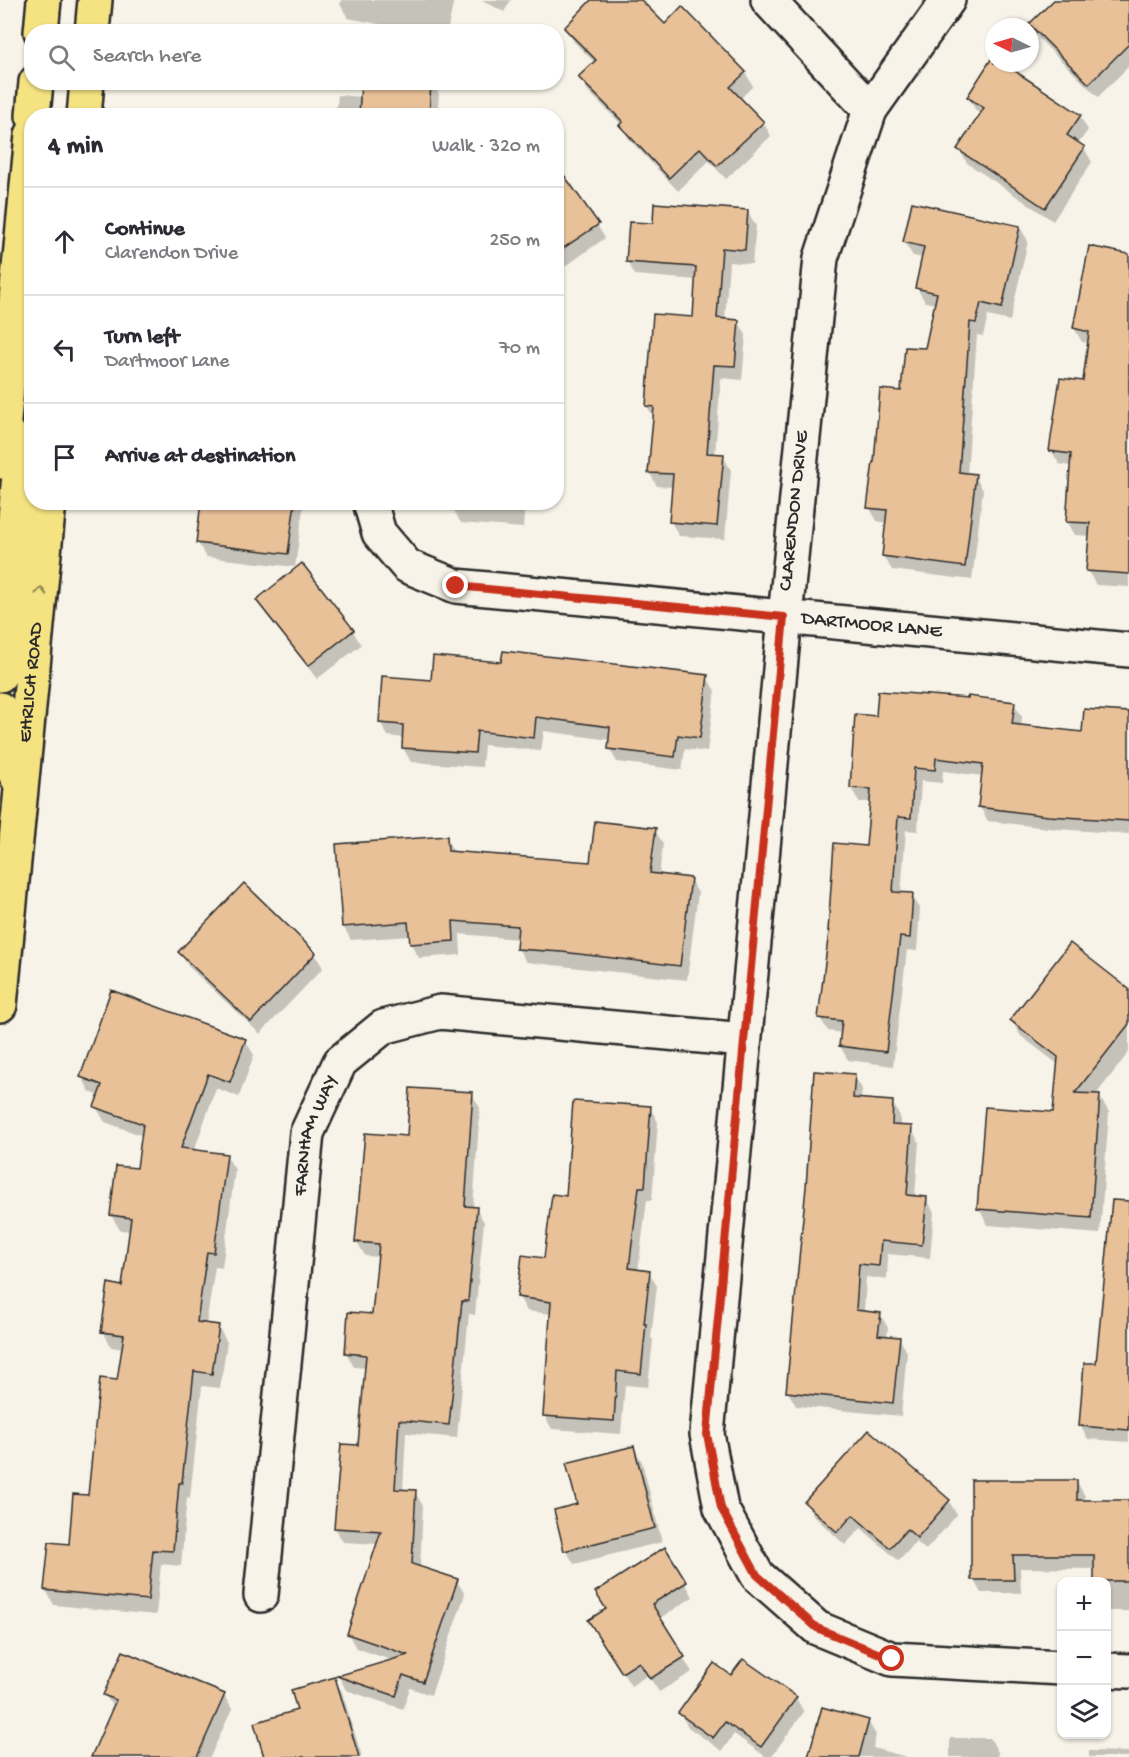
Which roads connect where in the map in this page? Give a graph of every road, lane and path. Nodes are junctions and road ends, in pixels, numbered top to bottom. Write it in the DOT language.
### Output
graph roads {
  1 [pos="44,0"];
  2 [pos="94,0"];
  3 [pos="768,0"];
  4 [pos="948,0"];
  5 [pos="42,24"];
  6 [pos="92,24"];
  7 [pos="35,90"];
  8 [pos="86,90"];
  9 [pos="34,108"];
  10 [pos="85,108"];
  11 [pos="870,110"];
  12 [pos="24,216"];
  13 [pos="3,430"];
  14 [pos="0,462"];
  15 [pos="48,510"];
  16 [pos="372,510"];
  17 [pos="784,617"];
  18 [pos="1129,650"];
  19 [pos="0,675"];
  20 [pos="0,709"];
  21 [pos="22,786"];
  22 [pos="0,1005"];
  23 [pos="744,1040"];
  24 [pos="261,1595"];
  25 [pos="1057,1668"];
  26 [pos="1111,1670"];
  27 [pos="1129,1671"];
  1 -- 5 [label="main road"];
  2 -- 6 [label="main road"];
  3 -- 11 [label="street"];
  4 -- 11 [label="street, CLARENDON DRIVE"];
  7 -- 9 [label="main road"];
  8 -- 10 [label="main road"];
  11 -- 17 [label="street, CLARENDON DRIVE"];
  12 -- 13 [label="main road"];
  13 -- 14 [label="main road"];
  13 -- 19 [label="main road"];
  21 -- 15 [label="main road, EHRLICH ROAD, one-way"];
  16 -- 17 [label="street, DARTMOOR LANE"];
  17 -- 18 [label="street, DARTMOOR LANE"];
  17 -- 23 [label="street, CLARENDON DRIVE"];
  20 -- 21 [label="main road"];
  21 -- 22 [label="main road, EHRLICH ROAD"];
  23 -- 24 [label="street, FARNHAM WAY"];
  23 -- 25 [label="street, CLARENDON DRIVE"];
  26 -- 27 [label="street"];
}
